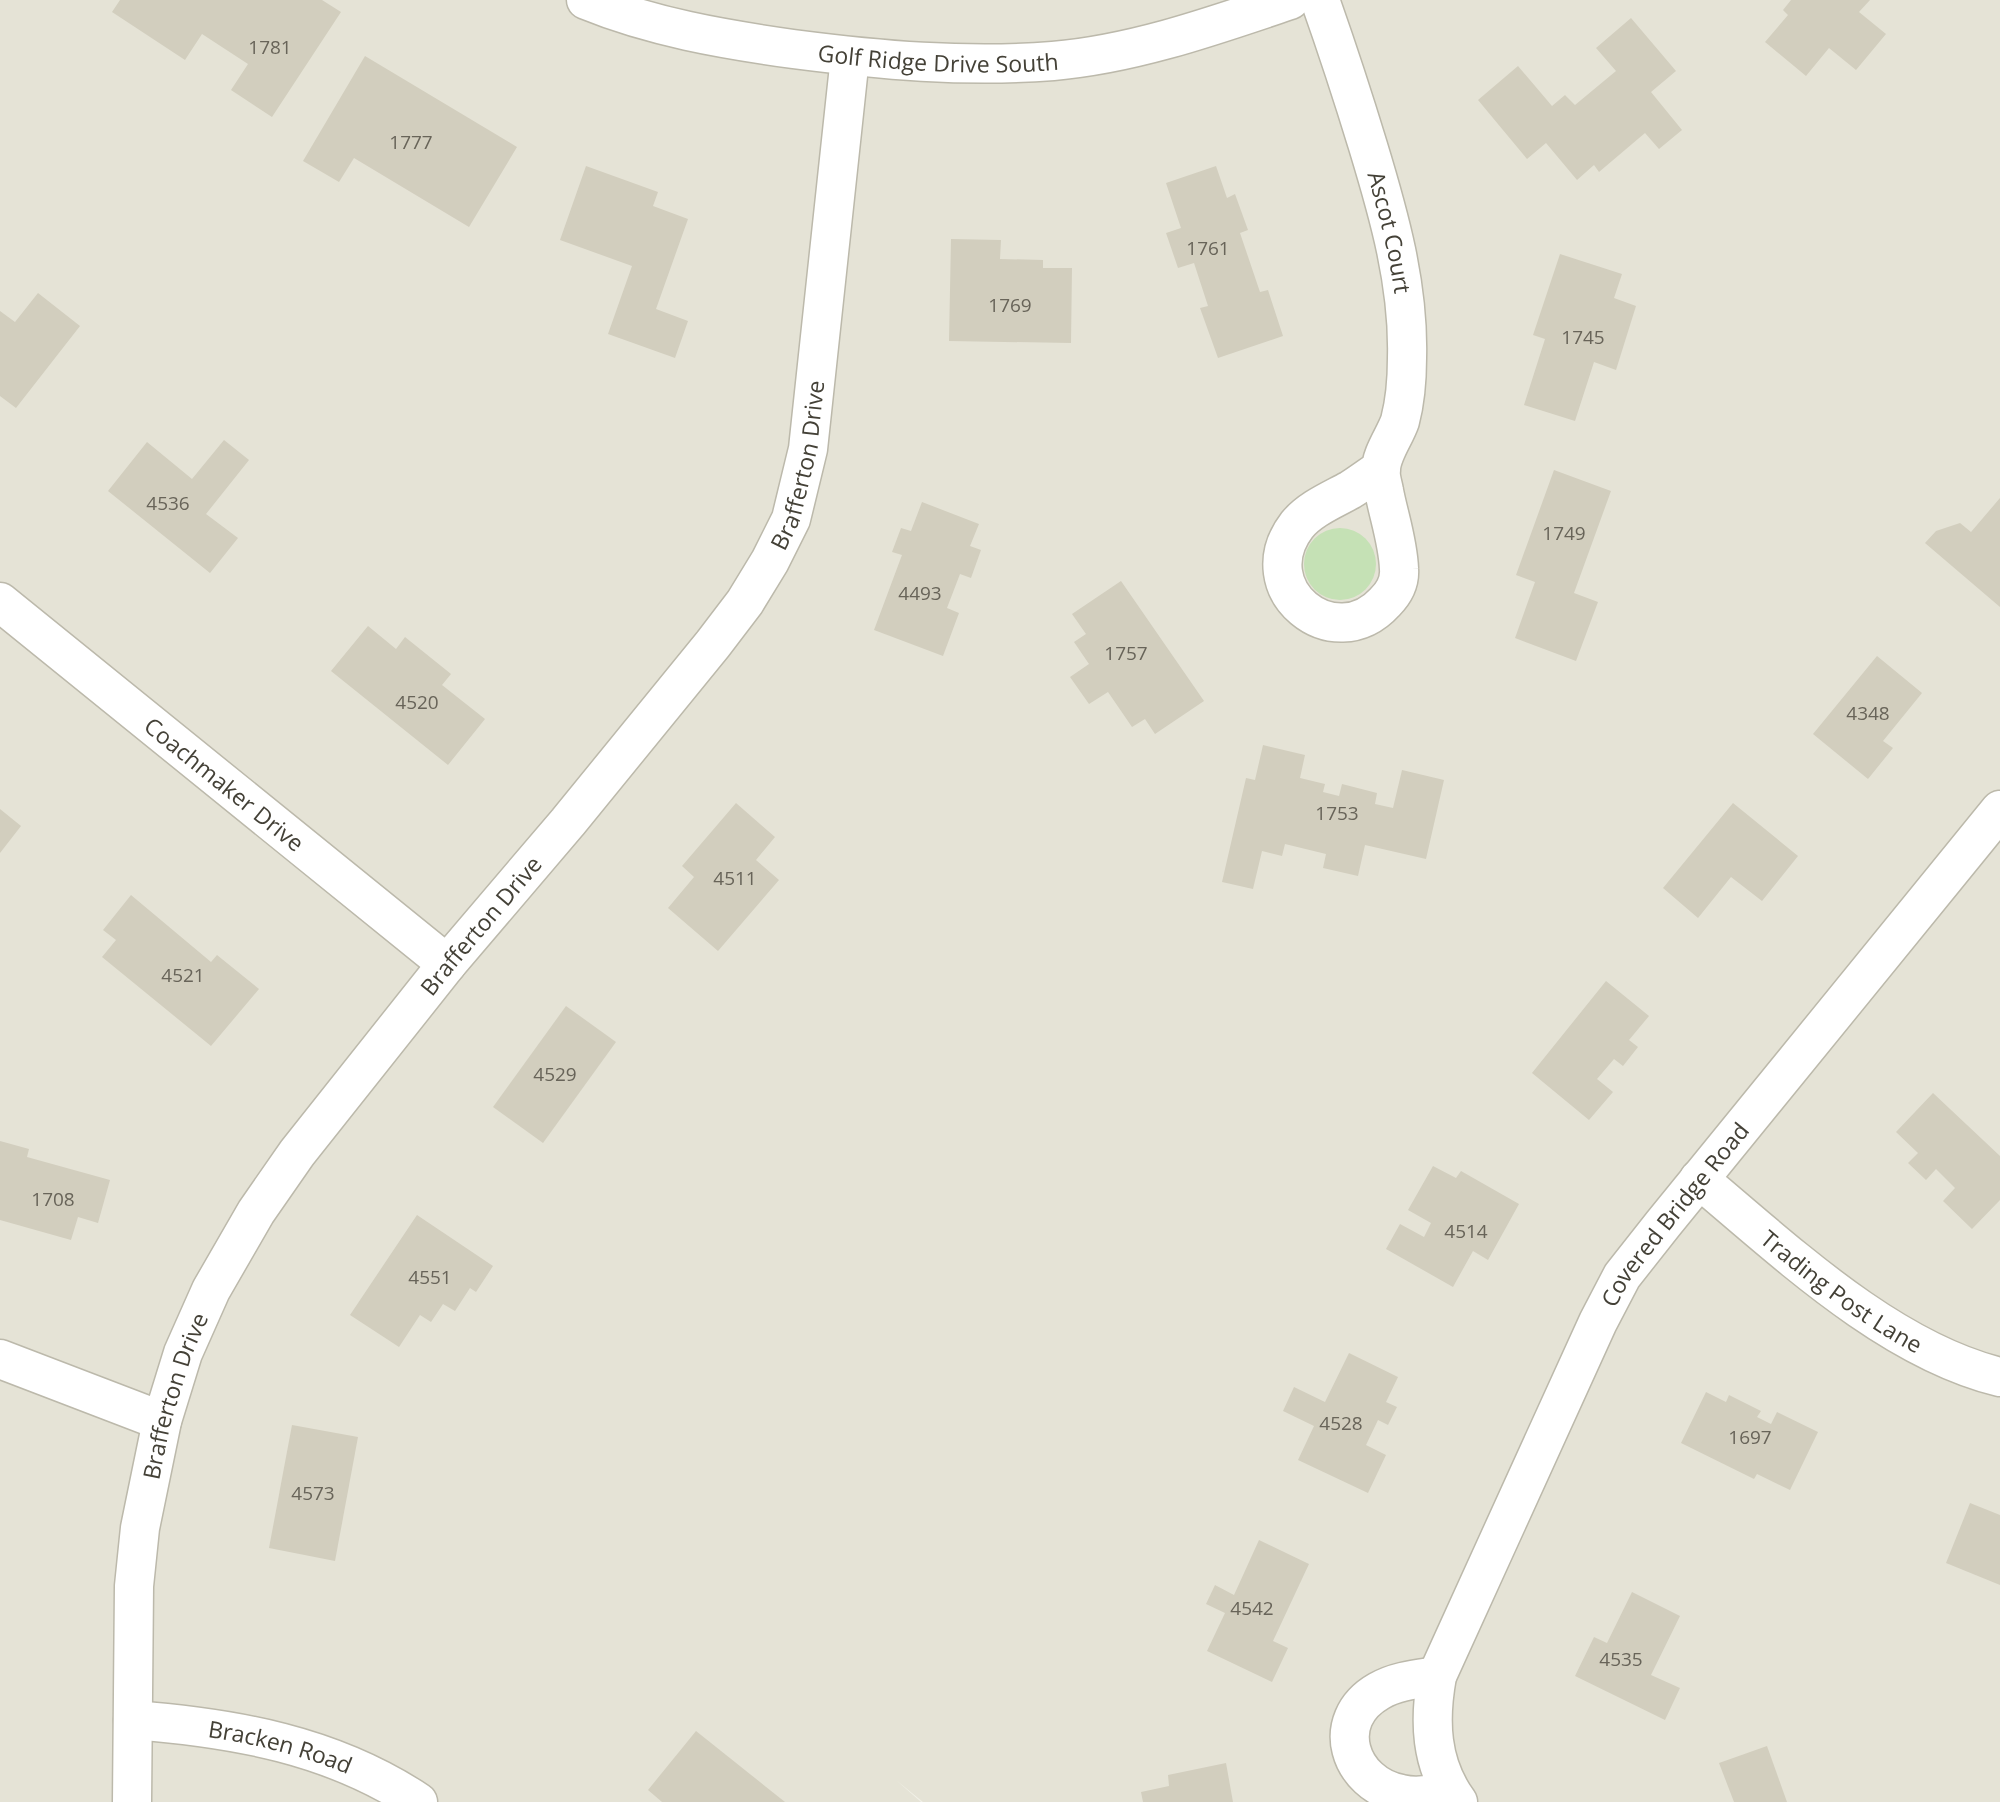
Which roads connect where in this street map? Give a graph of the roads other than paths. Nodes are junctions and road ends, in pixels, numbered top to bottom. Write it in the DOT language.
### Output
graph roads {
  1 [pos="586,0"];
  2 [pos="1290,0"];
  3 [pos="1320,0"];
  4 [pos="850,57"];
  5 [pos="1381,469"];
  6 [pos="0,602"];
  7 [pos="2000,810"];
  8 [pos="447,964"];
  9 [pos="1699,1179"];
  10 [pos="0,1359"];
  11 [pos="2000,1377"];
  12 [pos="162,1421"];
  13 [pos="1437,1675"];
  14 [pos="133,1720"];
  15 [pos="1454,1796"];
  16 [pos="132,1802"];
  17 [pos="418,1802"];
  1 -- 4 [label="street, Golf Ridge Drive South"];
  2 -- 4 [label="street, Golf Ridge Drive South"];
  3 -- 5 [label="street, Ascot Court"];
  4 -- 8 [label="street, Brafferton Drive"];
  6 -- 8 [label="street, Coachmaker Drive"];
  7 -- 9 [label="street, Covered Bridge Road"];
  8 -- 12 [label="street, Brafferton Drive"];
  9 -- 11 [label="street, Trading Post Lane"];
  9 -- 13 [label="street, Covered Bridge Road"];
  10 -- 12 [label="street"];
  12 -- 14 [label="street, Brafferton Drive"];
  13 -- 15 [label="street, Covered Bridge Road"];
  13 -- 15 [label="street, Covered Bridge Road"];
  14 -- 16 [label="street, Brafferton Drive"];
  14 -- 17 [label="street, Bracken Road"];
}
